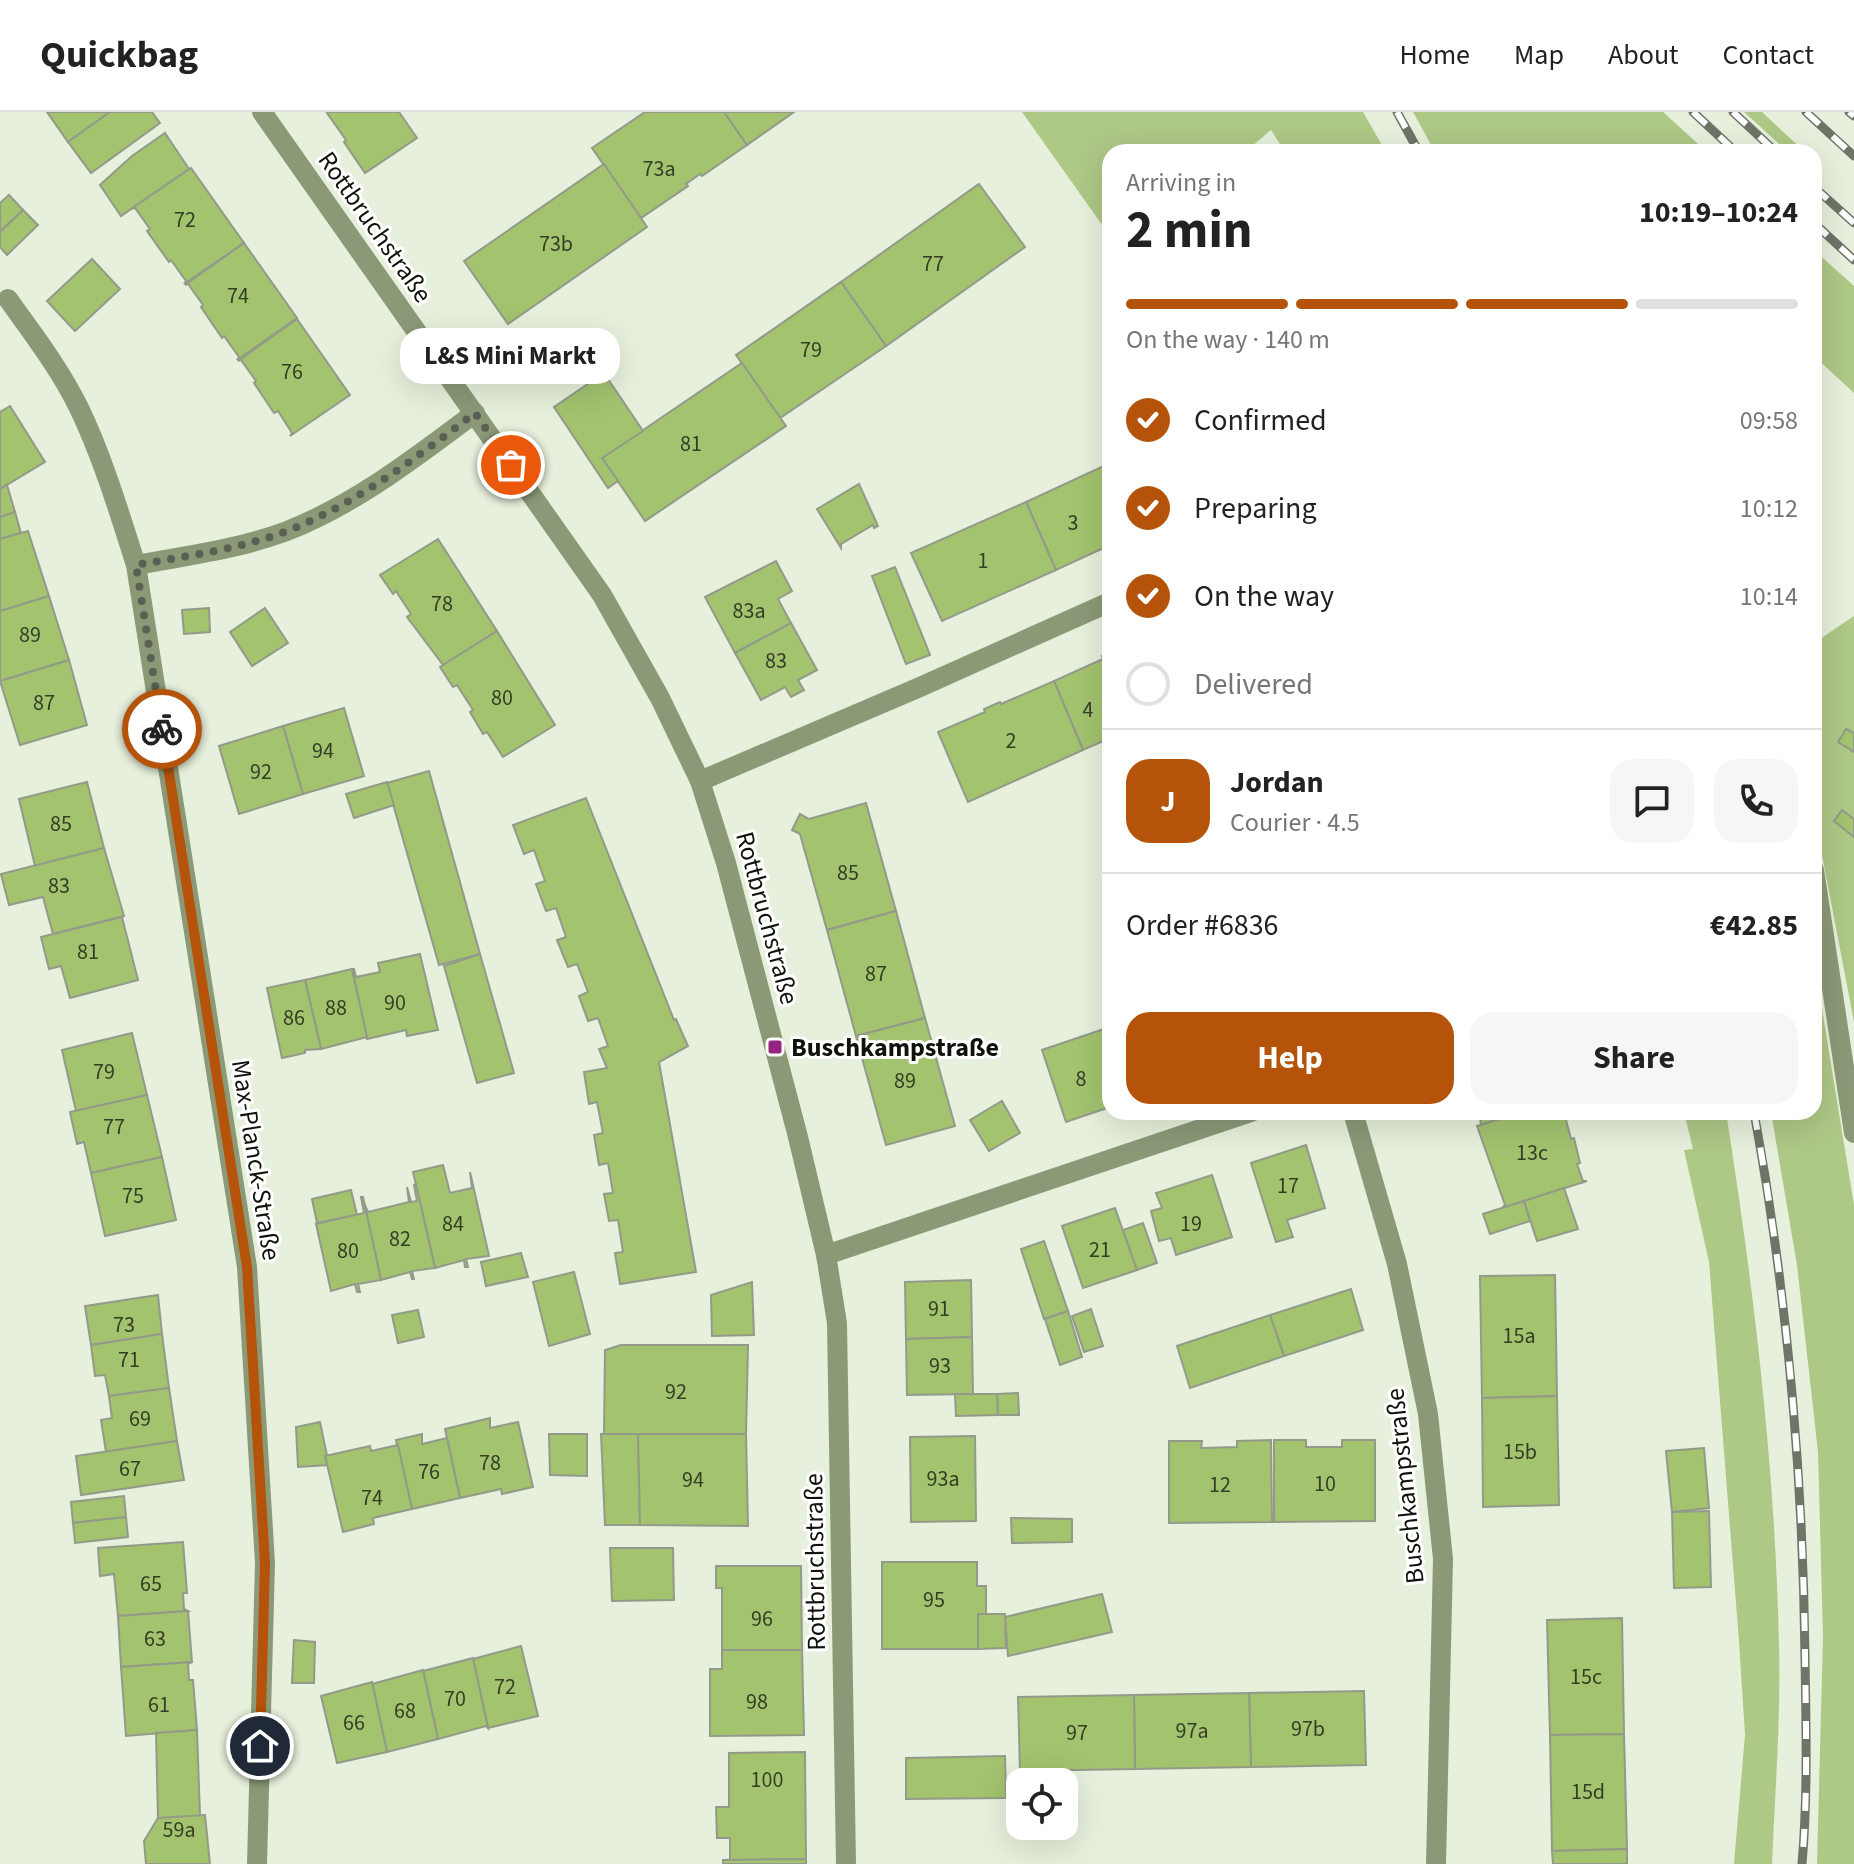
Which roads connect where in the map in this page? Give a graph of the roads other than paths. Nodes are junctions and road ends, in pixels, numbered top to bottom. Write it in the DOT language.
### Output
graph roads {
  1 [pos="262,112"];
  2 [pos="8,299"];
  3 [pos="475,413"];
  4 [pos="136,565"];
  5 [pos="1102,606"];
  6 [pos="700,781"];
  7 [pos="1822,923"];
  8 [pos="1227,1120"];
  9 [pos="1355,1120"];
  10 [pos="1854,1133"];
  11 [pos="826,1255"];
  12 [pos="257,1864"];
  13 [pos="846,1864"];
  14 [pos="1436,1864"];
  1 -- 3 [label="street, Rottbruchstraße"];
  2 -- 4 [label="street, Max-Planck-Straße"];
  3 -- 4 [label="street"];
  3 -- 6 [label="street, Rottbruchstraße"];
  4 -- 12 [label="street, Max-Planck-Straße"];
  5 -- 6 [label="street"];
  6 -- 11 [label="street, Rottbruchstraße"];
  7 -- 10 [label="street"];
  8 -- 11 [label="street"];
  9 -- 14 [label="street, Buschkampstraße"];
  11 -- 13 [label="street, Rottbruchstraße"];
}
